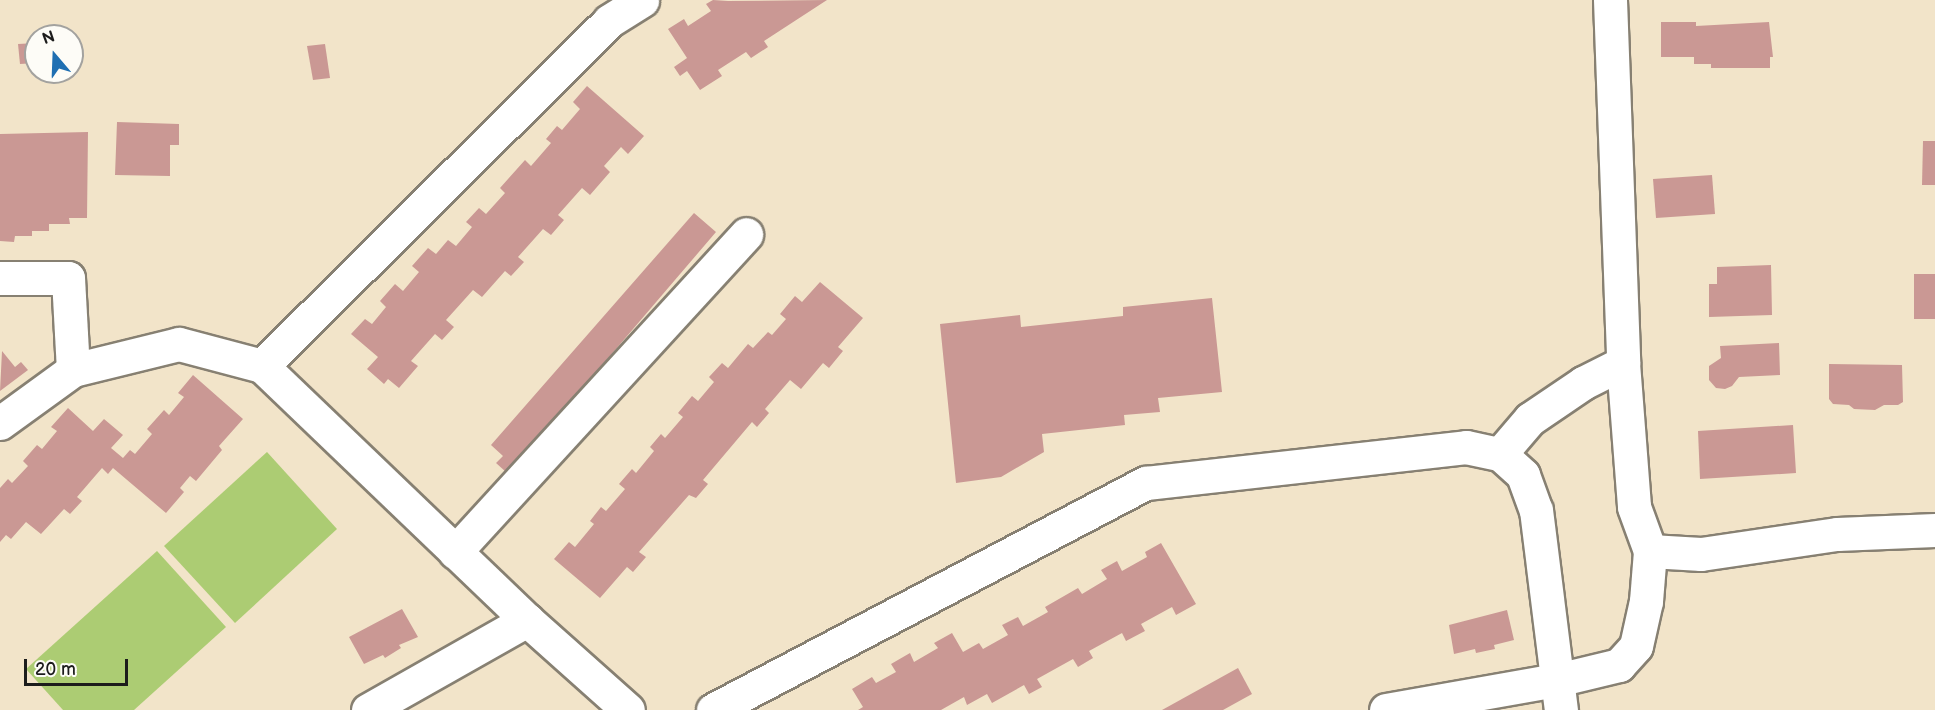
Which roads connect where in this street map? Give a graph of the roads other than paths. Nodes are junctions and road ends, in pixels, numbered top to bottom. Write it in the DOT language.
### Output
graph roads {
  1 [pos="642,0"];
  2 [pos="1611,0"];
  3 [pos="746,234"];
  4 [pos="0,279"];
  5 [pos="1623,363"];
  6 [pos="262,366"];
  7 [pos="73,370"];
  8 [pos="0,423"];
  9 [pos="1500,454"];
  10 [pos="1935,530"];
  11 [pos="1650,551"];
  12 [pos="455,552"];
  13 [pos="527,620"];
  14 [pos="1559,695"];
  15 [pos="368,710"];
  16 [pos="628,710"];
  17 [pos="713,710"];
  18 [pos="1386,710"];
  1 -- 6 [label="street"];
  2 -- 5 [label="street"];
  3 -- 12 [label="street"];
  4 -- 7 [label="street"];
  5 -- 9 [label="street"];
  5 -- 11 [label="street"];
  6 -- 7 [label="street"];
  6 -- 12 [label="street"];
  7 -- 8 [label="street"];
  9 -- 14 [label="street"];
  9 -- 17 [label="street"];
  10 -- 11 [label="street"];
  11 -- 14 [label="street"];
  12 -- 13 [label="street"];
  13 -- 15 [label="street"];
  13 -- 16 [label="street"];
  14 -- 18 [label="street"];
}
